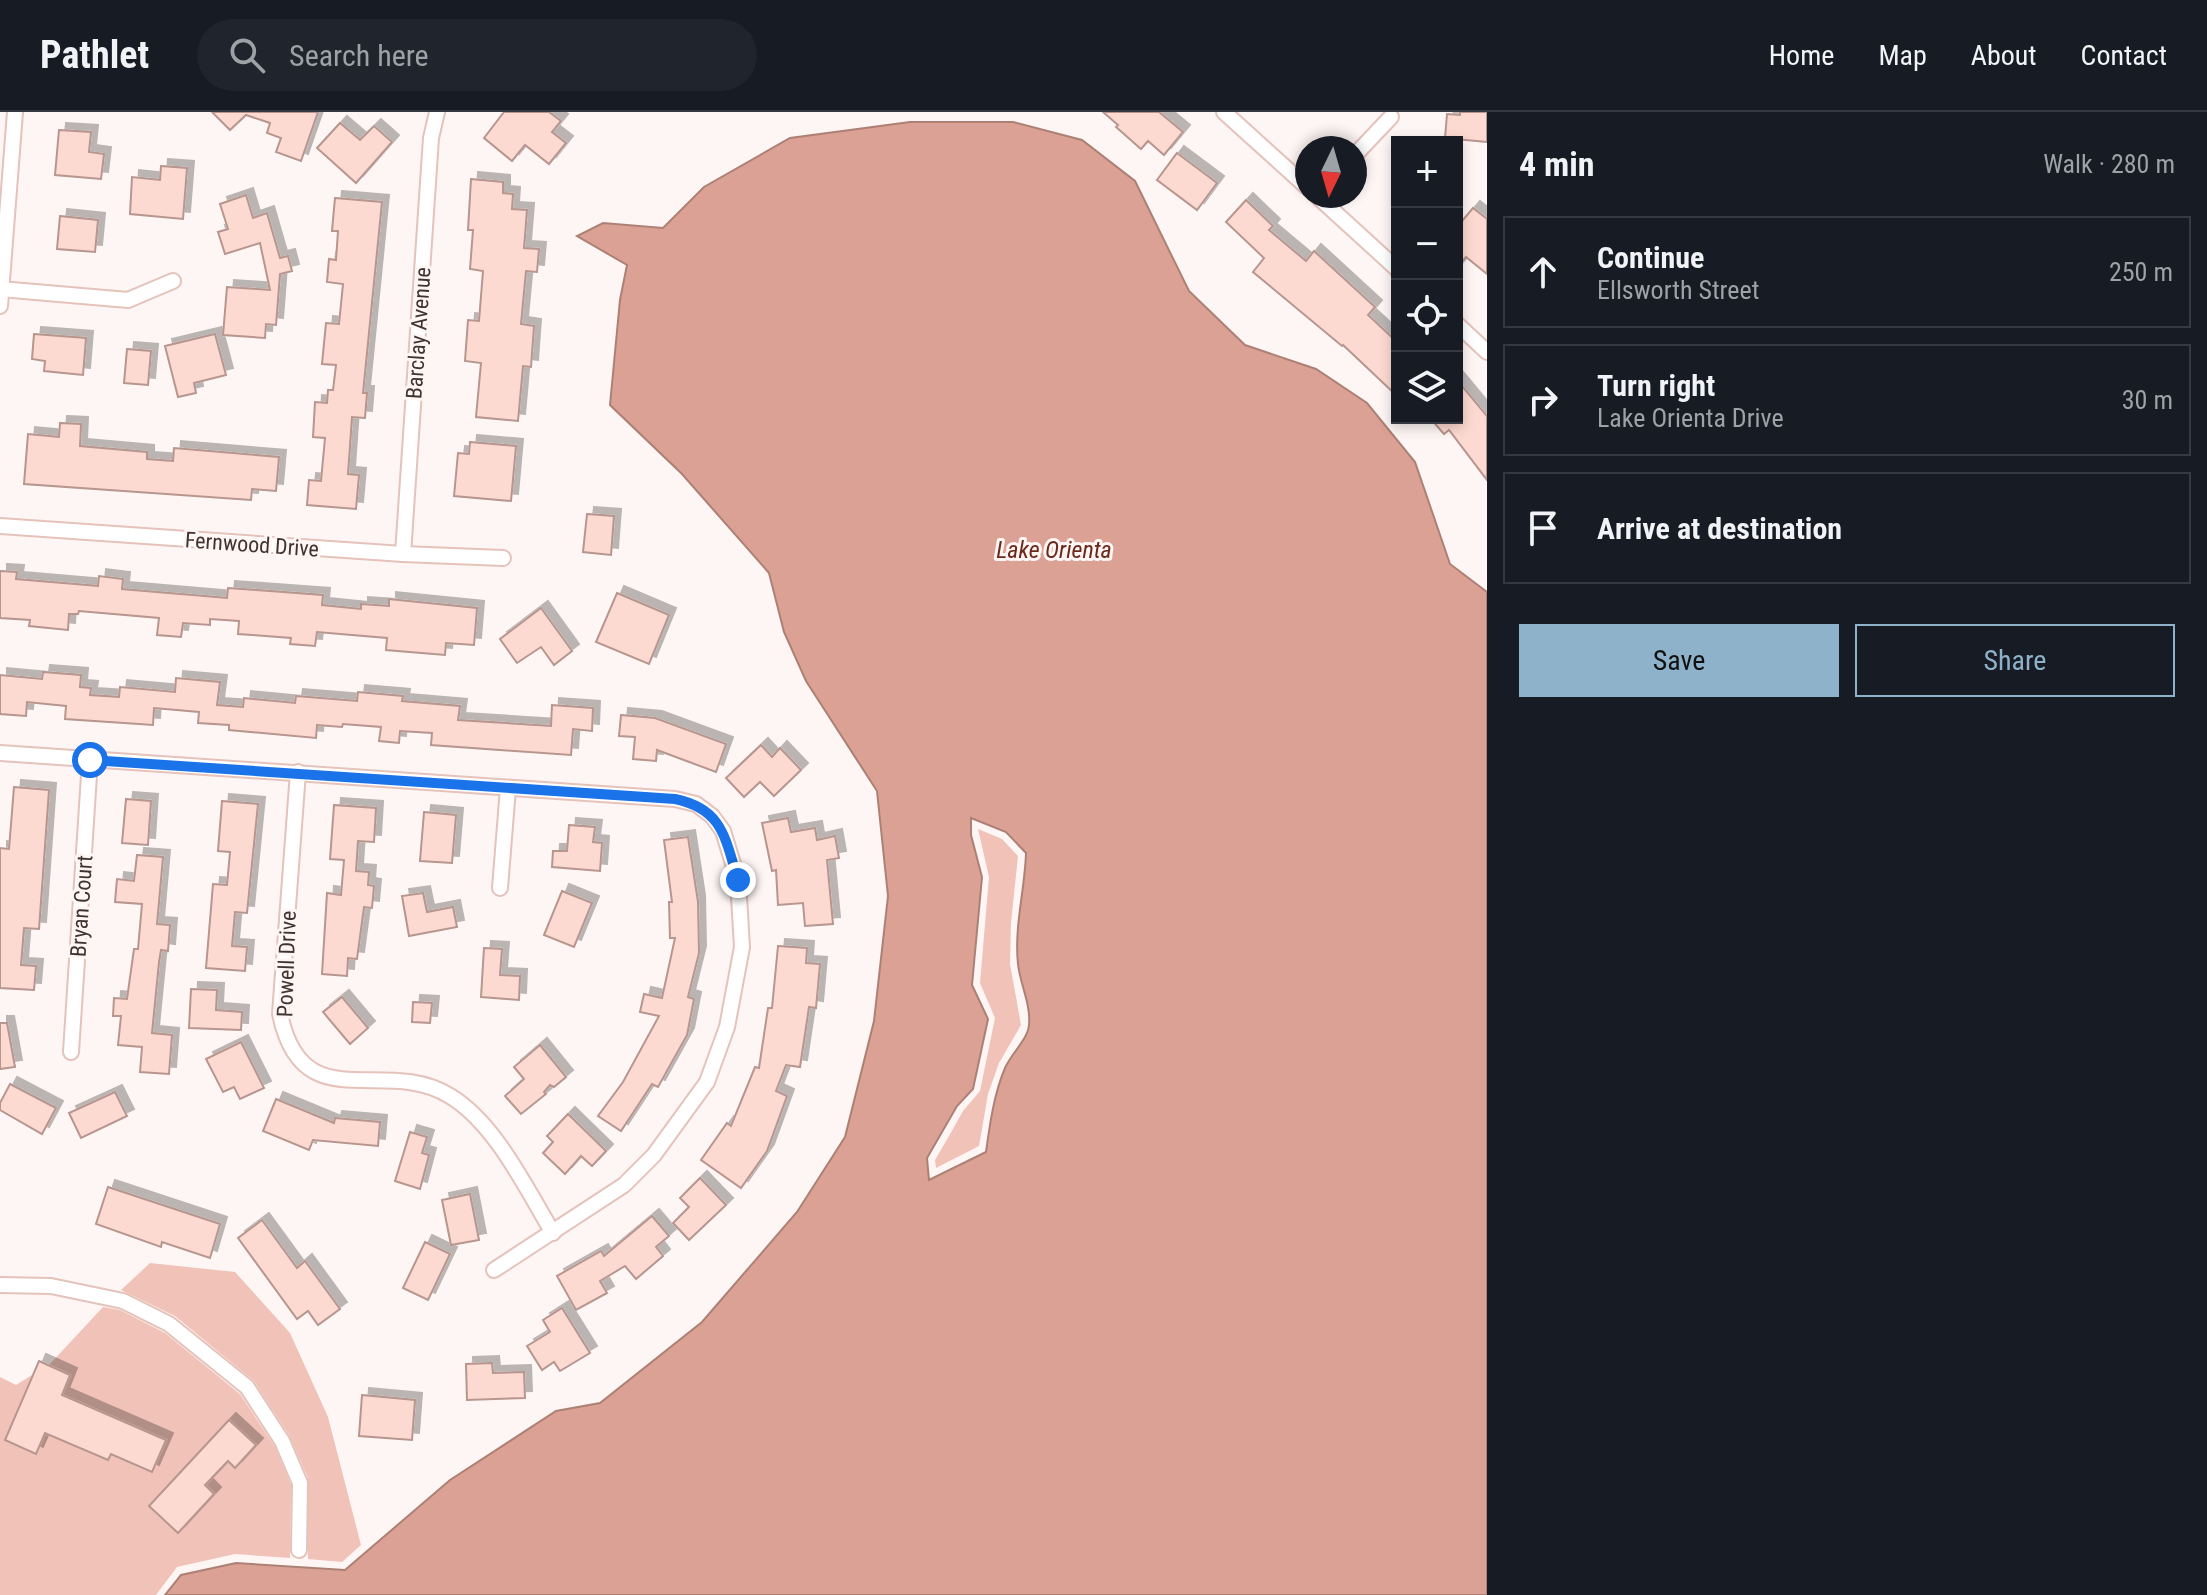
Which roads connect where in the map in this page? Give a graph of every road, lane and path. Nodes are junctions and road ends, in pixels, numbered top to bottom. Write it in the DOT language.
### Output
graph roads {
  1 [pos="15,112"];
  2 [pos="437,112"];
  3 [pos="1224,112"];
  4 [pos="1391,117"];
  5 [pos="1367,142"];
  6 [pos="1295,176"];
  7 [pos="1330,208"];
  8 [pos="1391,264"];
  9 [pos="173,281"];
  10 [pos="1,289"];
  11 [pos="0,306"];
  12 [pos="1463,330"];
  13 [pos="1487,352"];
  14 [pos="0,526"];
  15 [pos="403,554"];
  16 [pos="503,558"];
  17 [pos="0,753"];
  18 [pos="90,760"];
  19 [pos="298,772"];
  20 [pos="508,788"];
  21 [pos="500,888"];
  22 [pos="71,1052"];
  23 [pos="553,1233"];
  24 [pos="494,1270"];
  25 [pos="0,1285"];
  26 [pos="299,1550"];
  1 -- 10 [label="street"];
  2 -- 15 [label="street, Barclay Avenue"];
  3 -- 6 [label="street"];
  4 -- 5 [label="street"];
  7 -- 8 [label="street"];
  9 -- 10 [label="street"];
  10 -- 11 [label="street"];
  12 -- 13 [label="street"];
  14 -- 15 [label="street, Fernwood Drive"];
  15 -- 16 [label="street, Fernwood Drive"];
  17 -- 18 [label="street"];
  18 -- 19 [label="street"];
  18 -- 22 [label="street, Bryan Court"];
  19 -- 20 [label="street"];
  19 -- 23 [label="street, Powell Drive"];
  20 -- 21 [label="street"];
  20 -- 23 [label="street"];
  23 -- 24 [label="street"];
  25 -- 26 [label="street"];
}
